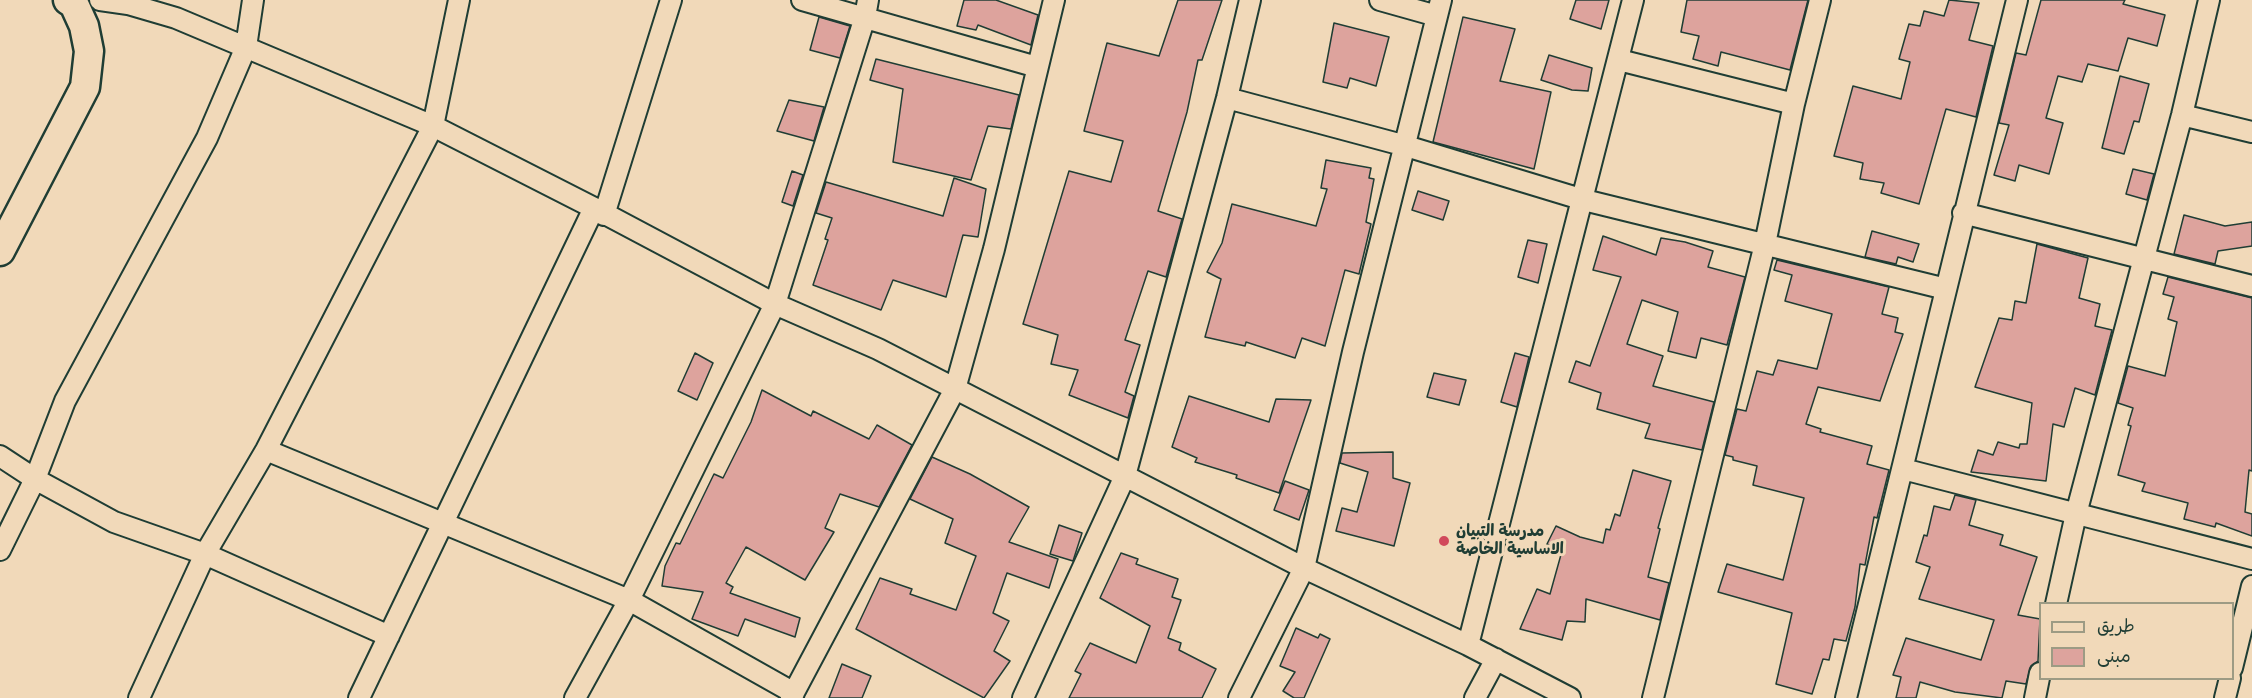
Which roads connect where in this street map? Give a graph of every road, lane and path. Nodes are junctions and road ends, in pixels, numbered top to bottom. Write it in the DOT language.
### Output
graph roads {
  1 [pos="254,0"];
  2 [pos="459,0"];
  3 [pos="671,0"];
  4 [pos="802,0"];
  5 [pos="1054,0"];
  6 [pos="1250,0"];
  7 [pos="1380,0"];
  8 [pos="1633,0"];
  9 [pos="1820,0"];
  10 [pos="2017,0"];
  11 [pos="2209,0"];
  12 [pos="85,1"];
  13 [pos="866,8"];
  14 [pos="1439,8"];
  15 [pos="246,47"];
  16 [pos="1619,60"];
  17 [pos="1037,67"];
  18 [pos="1227,98"];
  19 [pos="1794,104"];
  20 [pos="2182,115"];
  21 [pos="433,126"];
  22 [pos="2252,132"];
  23 [pos="1406,146"];
  24 [pos="1584,200"];
  25 [pos="599,211"];
  26 [pos="1963,213"];
  27 [pos="1766,244"];
  28 [pos="0,251"];
  29 [pos="2142,260"];
  30 [pos="2252,286"];
  31 [pos="1946,289"];
  32 [pos="775,304"];
  33 [pos="955,389"];
  34 [pos="266,450"];
  35 [pos="0,456"];
  36 [pos="1903,469"];
  37 [pos="1125,476"];
  38 [pos="35,479"];
  39 [pos="2076,514"];
  40 [pos="441,524"];
  41 [pos="0,550"];
  42 [pos="205,554"];
  43 [pos="2252,559"];
  44 [pos="1304,568"];
  45 [pos="2252,586"];
  46 [pos="629,600"];
  47 [pos="2056,602"];
  48 [pos="389,636"];
  49 [pos="1468,645"];
  50 [pos="1496,659"];
  51 [pos="2234,660"];
  52 [pos="2039,678"];
  53 [pos="2230,680"];
  54 [pos="792,695"];
  55 [pos="139,698"];
  56 [pos="359,698"];
  57 [pos="575,698"];
  58 [pos="1023,698"];
  59 [pos="1239,698"];
  60 [pos="1475,698"];
  61 [pos="1570,698"];
  62 [pos="1653,698"];
  63 [pos="1846,698"];
  64 [pos="2035,698"];
  65 [pos="2225,698"];
  1 -- 15 [label="street"];
  2 -- 21 [label="street"];
  3 -- 25 [label="street"];
  4 -- 13 [label="street"];
  5 -- 17 [label="street"];
  6 -- 18 [label="street"];
  7 -- 14 [label="street"];
  8 -- 16 [label="street"];
  9 -- 19 [label="street"];
  10 -- 26 [label="street"];
  11 -- 20 [label="street"];
  12 -- 15 [label="street"];
  12 -- 28 [label="street"];
  13 -- 17 [label="street"];
  13 -- 32 [label="street"];
  14 -- 23 [label="street"];
  15 -- 21 [label="street"];
  15 -- 38 [label="street"];
  16 -- 19 [label="street"];
  16 -- 24 [label="street"];
  17 -- 33 [label="street"];
  18 -- 23 [label="street"];
  18 -- 37 [label="street"];
  19 -- 27 [label="street"];
  20 -- 22 [label="street"];
  20 -- 29 [label="street"];
  21 -- 25 [label="street"];
  21 -- 34 [label="street"];
  23 -- 24 [label="street"];
  23 -- 44 [label="street"];
  24 -- 27 [label="street"];
  24 -- 49 [label="street"];
  25 -- 32 [label="street"];
  25 -- 40 [label="street"];
  26 -- 29 [label="street"];
  26 -- 31 [label="street"];
  27 -- 31 [label="street"];
  27 -- 62 [label="street"];
  29 -- 30 [label="street"];
  29 -- 39 [label="street"];
  31 -- 36 [label="street"];
  32 -- 33 [label="street"];
  32 -- 46 [label="street"];
  33 -- 37 [label="street"];
  33 -- 54 [label="street"];
  34 -- 40 [label="street"];
  34 -- 42 [label="street"];
  35 -- 38 [label="street"];
  36 -- 39 [label="street"];
  36 -- 63 [label="street"];
  37 -- 44 [label="street"];
  37 -- 58 [label="street"];
  38 -- 41 [label="street"];
  38 -- 42 [label="street"];
  39 -- 43 [label="street"];
  39 -- 47 [label="street"];
  40 -- 46 [label="street"];
  40 -- 48 [label="street"];
  42 -- 48 [label="street"];
  42 -- 55 [label="street"];
  44 -- 49 [label="street"];
  44 -- 59 [label="street"];
  45 -- 51 [label="street"];
  46 -- 54 [label="street"];
  46 -- 57 [label="street"];
  48 -- 56 [label="street"];
  49 -- 50 [label="street"];
  50 -- 60 [label="street"];
  50 -- 61 [label="street"];
  52 -- 64 [label="street"];
  53 -- 65 [label="street"];
}
